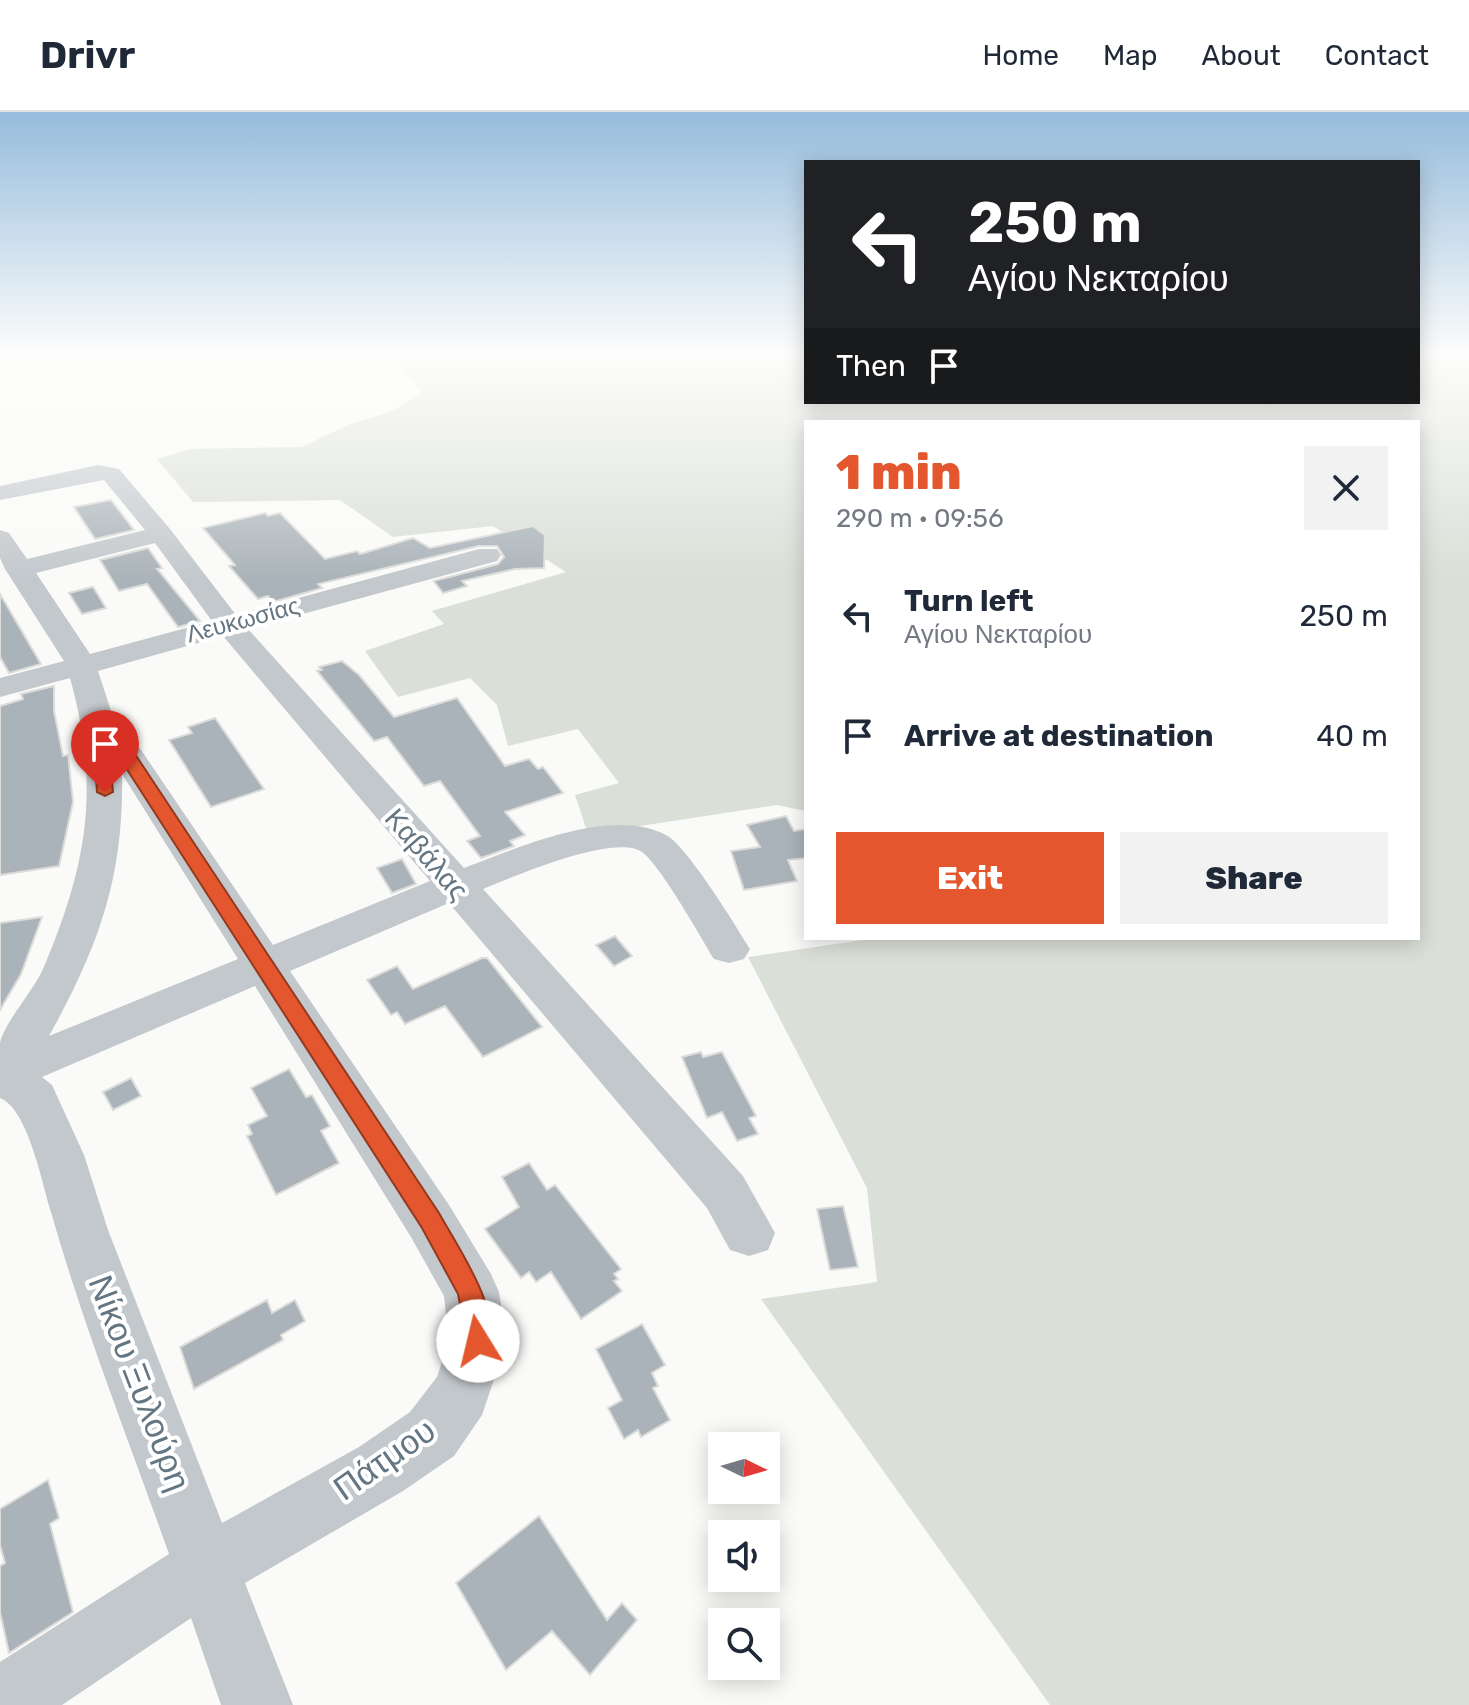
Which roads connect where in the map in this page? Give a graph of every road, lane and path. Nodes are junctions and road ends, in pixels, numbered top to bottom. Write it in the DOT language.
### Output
graph roads {
  1 [pos="0,493"];
  2 [pos="161,534"];
  3 [pos="0,538"];
  4 [pos="488,555"];
  5 [pos="18,569"];
  6 [pos="228,624"];
  7 [pos="81,664"];
  8 [pos="0,688"];
  9 [pos="99,723"];
  10 [pos="164,809"];
  11 [pos="105,823"];
  12 [pos="454,886"];
  13 [pos="729,949"];
  14 [pos="264,963"];
  15 [pos="2,1078"];
  16 [pos="749,1233"];
  17 [pos="209,1567"];
  18 [pos="0,1704"];
  19 [pos="257,1705"];
  1 -- 2 [label="street, Καβάλας"];
  2 -- 5 [label="street"];
  2 -- 6 [label="street, Καβάλας"];
  3 -- 5 [label="street"];
  4 -- 6 [label="street, Λευκωσίας"];
  5 -- 7 [label="street"];
  6 -- 7 [label="street, Λευκωσίας"];
  6 -- 12 [label="street, Καβάλας"];
  7 -- 8 [label="street, Λευκωσίας"];
  7 -- 9 [label="street"];
  9 -- 10 [label="street, Πάτμου"];
  9 -- 11 [label="street"];
  10 -- 11 [label="street"];
  10 -- 14 [label="street, Πάτμου"];
  11 -- 15 [label="street"];
  12 -- 13 [label="street"];
  12 -- 14 [label="street"];
  12 -- 16 [label="street, Καβάλας"];
  14 -- 15 [label="street"];
  14 -- 17 [label="street, Πάτμου"];
  15 -- 17 [label="street, Νίκου Ξυλούρη"];
  17 -- 18 [label="street, Πάτμου"];
  17 -- 19 [label="street, Νίκου Ξυλούρη"];
}
